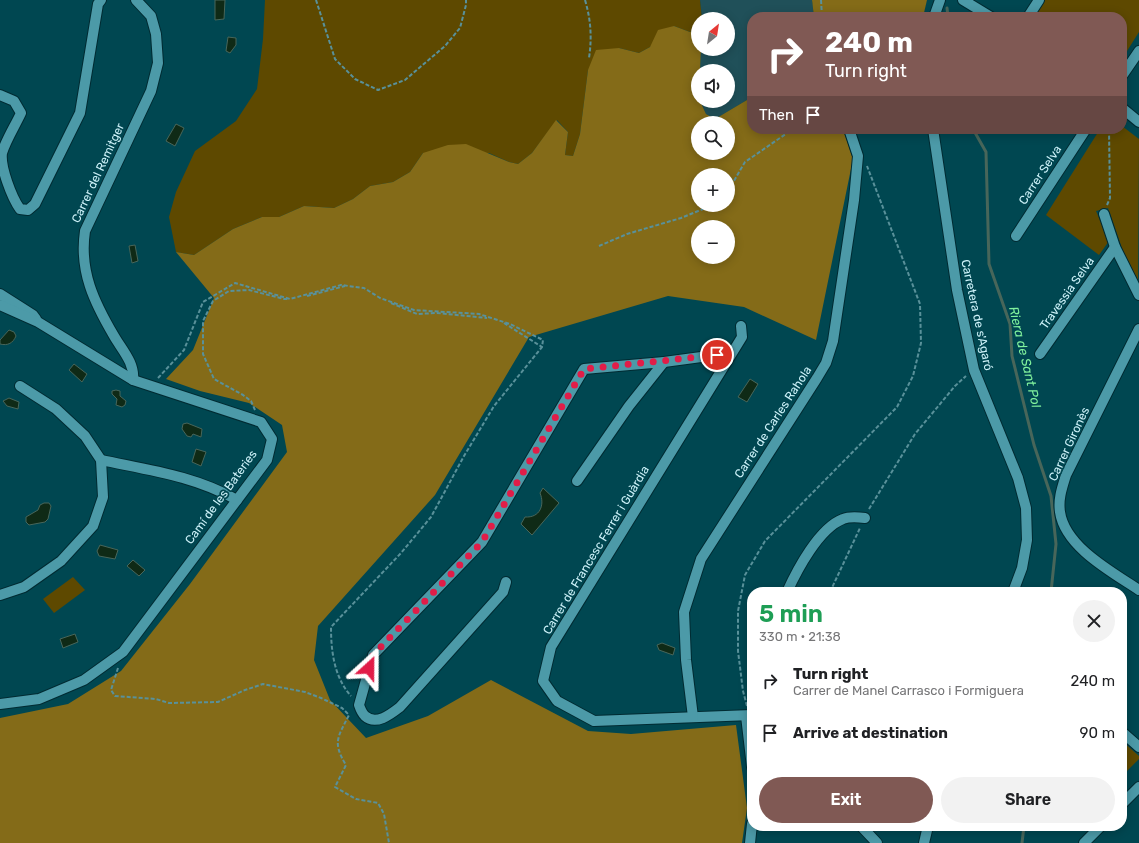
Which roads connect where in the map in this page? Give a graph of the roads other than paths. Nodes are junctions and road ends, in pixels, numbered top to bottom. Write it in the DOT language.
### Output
graph roads {
  1 [pos="101,0"];
  2 [pos="136,0"];
  3 [pos="940,0"];
  4 [pos="963,0"];
  5 [pos="1039,0"];
  6 [pos="936,12"];
  7 [pos="982,12"];
  8 [pos="1031,12"];
  9 [pos="1139,51"];
  10 [pos="1127,69"];
  11 [pos="0,95"];
  12 [pos="1127,112"];
  13 [pos="1139,122"];
  14 [pos="851,134"];
  15 [pos="934,134"];
  16 [pos="1083,134"];
  17 [pos="1104,214"];
  18 [pos="1016,236"];
  19 [pos="1115,247"];
  20 [pos="0,294"];
  21 [pos="1139,295"];
  22 [pos="0,305"];
  23 [pos="38,322"];
  24 [pos="741,326"];
  25 [pos="1139,329"];
  26 [pos="731,353"];
  27 [pos="1040,354"];
  28 [pos="664,362"];
  29 [pos="133,380"];
  30 [pos="20,386"];
  31 [pos="101,460"];
  32 [pos="577,481"];
  33 [pos="237,500"];
  34 [pos="864,518"];
  35 [pos="506,582"];
  36 [pos="790,587"];
  37 [pos="1015,587"];
  38 [pos="1139,590"];
  39 [pos="0,595"];
  40 [pos="0,704"];
  41 [pos="747,715"];
  42 [pos="693,717"];
  43 [pos="1127,736"];
  44 [pos="1139,747"];
  45 [pos="1139,787"];
  46 [pos="1127,799"];
  47 [pos="751,831"];
  48 [pos="866,831"];
  49 [pos="927,831"];
  50 [pos="1096,831"];
  51 [pos="750,843"];
  52 [pos="878,843"];
  53 [pos="924,843"];
  54 [pos="1084,843"];
  1 -- 11 [label="street"];
  2 -- 29 [label="street, Carrer del Remitger"];
  3 -- 6 [label="street"];
  4 -- 7 [label="street"];
  5 -- 8 [label="street"];
  9 -- 10 [label="street"];
  12 -- 13 [label="street"];
  14 -- 42 [label="street, Carrer de Carles Rahola"];
  15 -- 37 [label="street, Carretera de s'Agaró"];
  16 -- 18 [label="street, Carrer Selva"];
  17 -- 19 [label="street"];
  19 -- 21 [label="street"];
  19 -- 27 [label="street, Travessia Selva"];
  20 -- 23 [label="street"];
  22 -- 23 [label="street"];
  23 -- 29 [label="street"];
  24 -- 26 [label="street, Carrer de Francesc Ferrer i Guàrdia"];
  25 -- 38 [label="street, Carrer Gironès"];
  26 -- 28 [label="street"];
  26 -- 42 [label="street, Carrer de Francesc Ferrer i Guàrdia"];
  28 -- 32 [label="street"];
  28 -- 35 [label="street"];
  29 -- 33 [label="street, Camí de les Bateries"];
  30 -- 31 [label="street"];
  31 -- 33 [label="street"];
  31 -- 39 [label="street"];
  33 -- 40 [label="street, Camí de les Bateries"];
  34 -- 36 [label="street"];
  41 -- 42 [label="street, Carrer de Francesc Ferrer i Guàrdia"];
  43 -- 44 [label="street"];
  45 -- 46 [label="street"];
  47 -- 51 [label="street"];
  48 -- 52 [label="street"];
  49 -- 53 [label="street"];
  50 -- 54 [label="street"];
}
